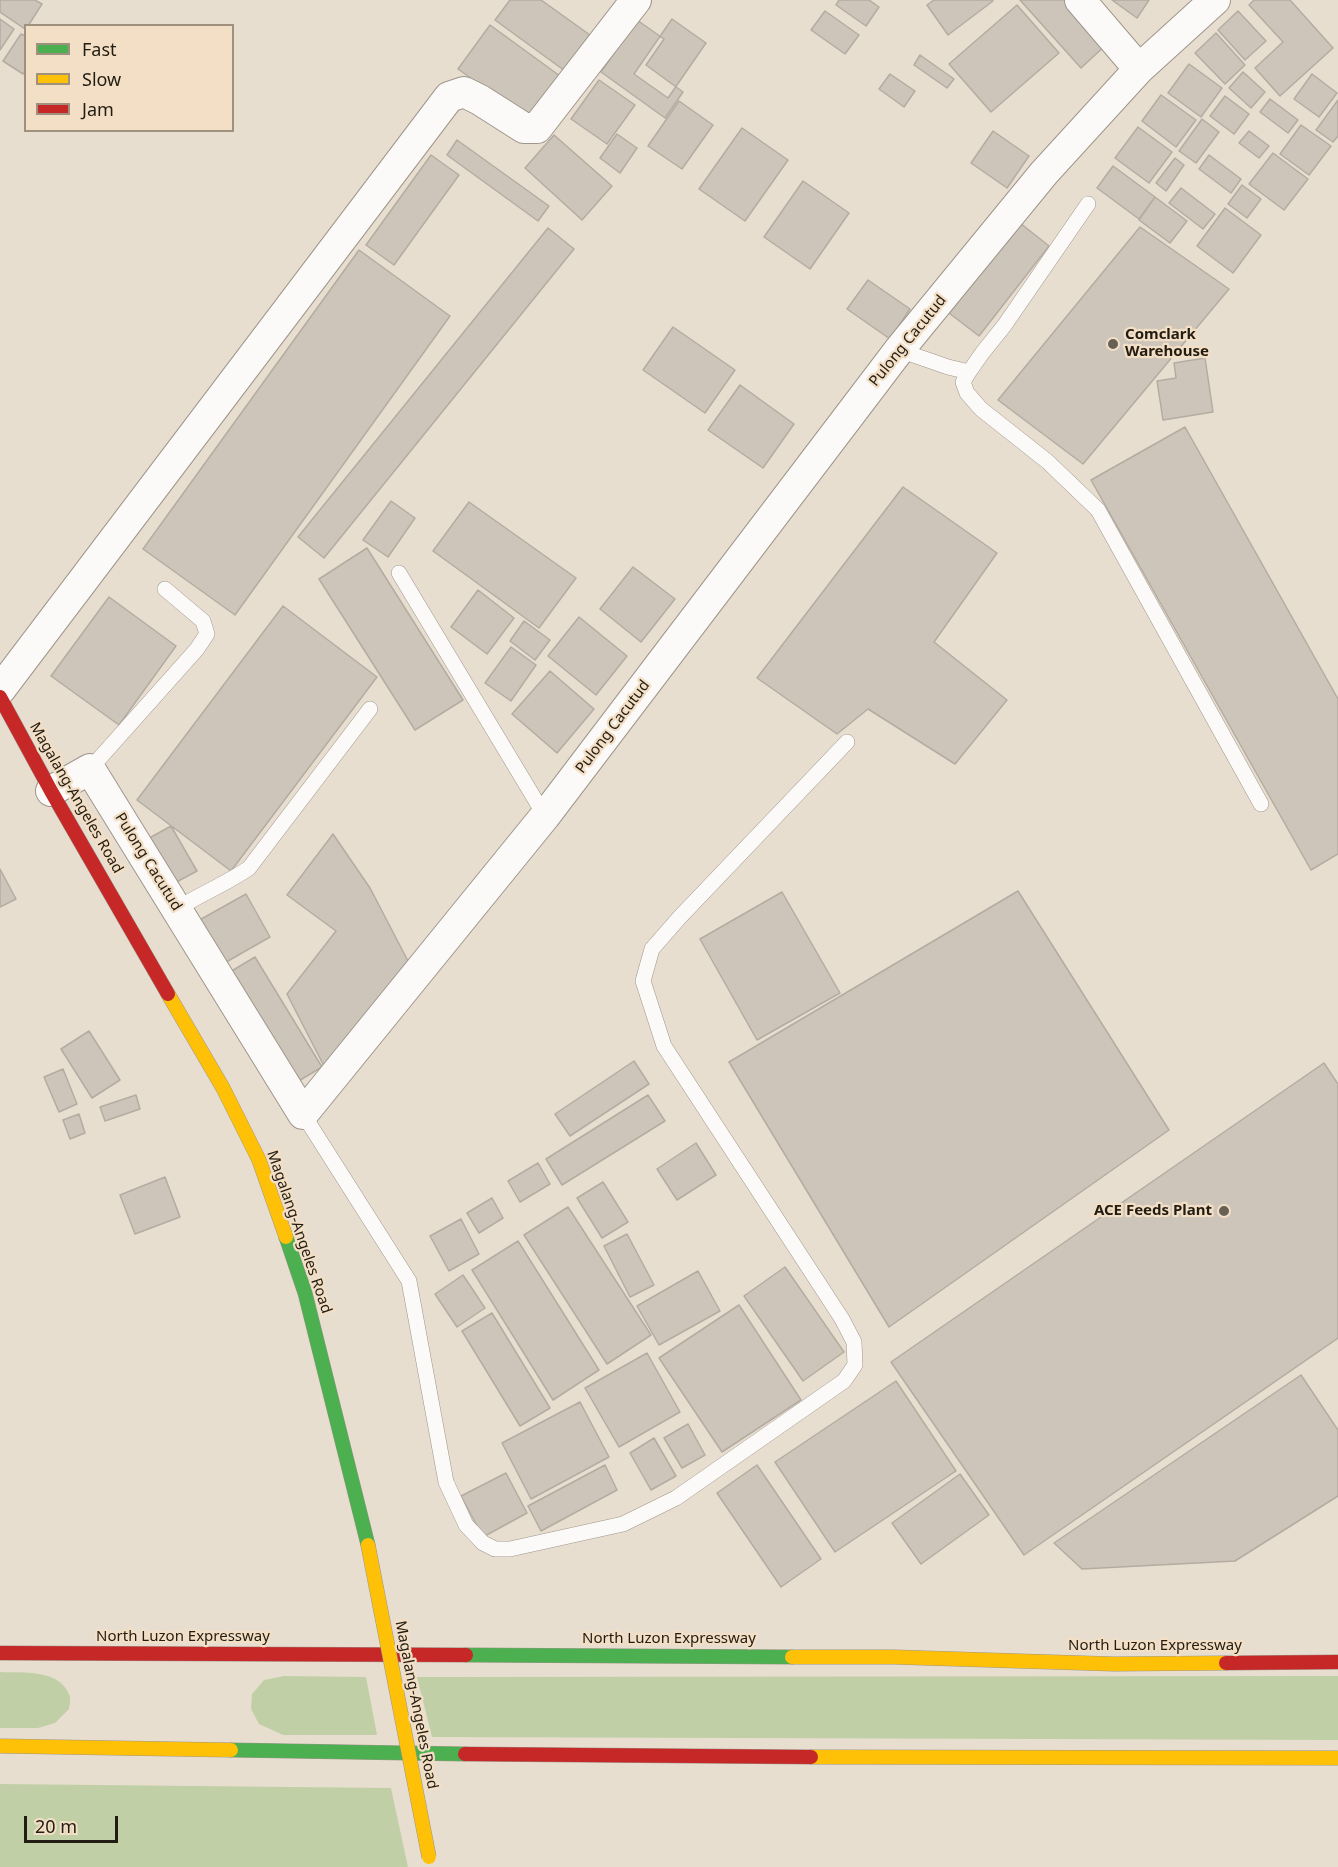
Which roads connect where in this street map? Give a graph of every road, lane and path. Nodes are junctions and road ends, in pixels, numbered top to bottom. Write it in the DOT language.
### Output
graph roads {
  1 [pos="636,0"];
  2 [pos="1080,0"];
  3 [pos="1215,0"];
  4 [pos="1139,69"];
  5 [pos="1088,204"];
  6 [pos="899,350"];
  7 [pos="969,372"];
  8 [pos="399,573"];
  9 [pos="165,590"];
  10 [pos="0,690"];
  11 [pos="0,697"];
  12 [pos="370,709"];
  13 [pos="847,742"];
  14 [pos="90,769"];
  15 [pos="51,791"];
  16 [pos="1261,804"];
  17 [pos="545,816"];
  18 [pos="177,909"];
  19 [pos="303,1114"];
  20 [pos="0,1653"];
  21 [pos="1338,1662"];
  22 [pos="0,1746"];
  23 [pos="1338,1758"];
  24 [pos="430,1862"];
  1 -- 10 [label="street"];
  2 -- 4 [label="street"];
  3 -- 4 [label="street, Pulong Cacutud"];
  4 -- 6 [label="street, Pulong Cacutud"];
  5 -- 7 [label="lane"];
  6 -- 7 [label="lane"];
  6 -- 17 [label="street, Pulong Cacutud"];
  7 -- 16 [label="lane"];
  8 -- 17 [label="lane"];
  9 -- 14 [label="lane"];
  11 -- 15 [label="main road, Magalang-Angeles Road"];
  12 -- 18 [label="lane"];
  13 -- 19 [label="lane"];
  14 -- 15 [label="street"];
  14 -- 18 [label="street, Pulong Cacutud"];
  15 -- 24 [label="main road, Magalang-Angeles Road, bridge"];
  17 -- 19 [label="street, Pulong Cacutud"];
  18 -- 19 [label="street, Pulong Cacutud"];
  20 -- 21 [label="main road, North Luzon Expressway"];
  22 -- 23 [label="main road"];
}
